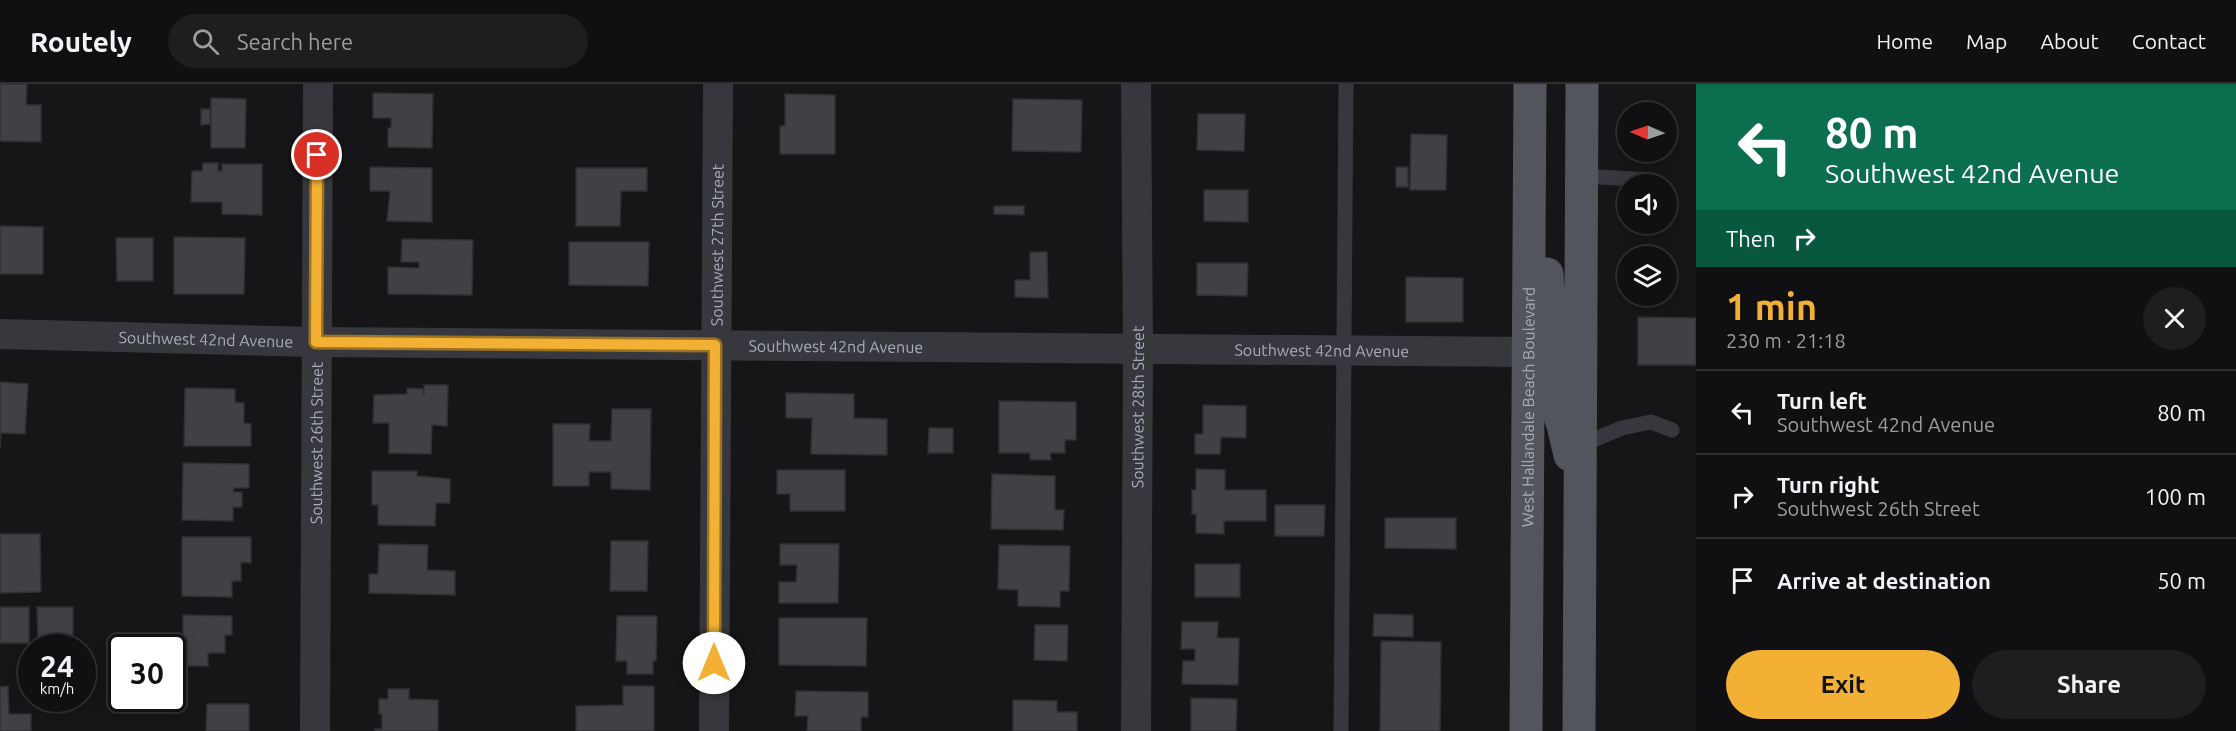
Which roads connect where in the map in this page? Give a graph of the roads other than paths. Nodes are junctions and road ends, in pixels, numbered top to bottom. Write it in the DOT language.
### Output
graph roads {
  1 [pos="318,84"];
  2 [pos="718,84"];
  3 [pos="1136,84"];
  4 [pos="1346,84"];
  5 [pos="1530,84"];
  6 [pos="1582,84"];
  7 [pos="1582,176"];
  8 [pos="1617,178"];
  9 [pos="0,334"];
  10 [pos="316,342"];
  11 [pos="715,345"];
  12 [pos="1138,348"];
  13 [pos="1345,350"];
  14 [pos="1528,352"];
  15 [pos="1581,394"];
  16 [pos="1672,430"];
  17 [pos="1581,445"];
  18 [pos="1581,497"];
  19 [pos="315,731"];
  20 [pos="714,731"];
  21 [pos="1136,731"];
  22 [pos="1341,731"];
  23 [pos="1526,731"];
  24 [pos="1579,731"];
  1 -- 10 [label="street, Southwest 26th Street"];
  2 -- 11 [label="street, Southwest 27th Street"];
  3 -- 12 [label="street, Southwest 28th Street"];
  4 -- 13 [label="lane"];
  5 -- 14 [label="main road, West Hallandale Beach Boulevard"];
  5 -- 15 [label="main road"];
  6 -- 7 [label="main road"];
  7 -- 8 [label="lane"];
  7 -- 15 [label="main road"];
  9 -- 10 [label="street, Southwest 42nd Avenue"];
  10 -- 11 [label="street, Southwest 42nd Avenue"];
  10 -- 19 [label="street, Southwest 26th Street"];
  11 -- 12 [label="street, Southwest 42nd Avenue"];
  11 -- 20 [label="street, Southwest 27th Street"];
  12 -- 13 [label="street, Southwest 42nd Avenue"];
  12 -- 21 [label="street, Southwest 28th Street"];
  13 -- 14 [label="street, Southwest 42nd Avenue"];
  13 -- 22 [label="lane"];
  14 -- 18 [label="main road"];
  14 -- 23 [label="main road, West Hallandale Beach Boulevard"];
  15 -- 17 [label="main road"];
  16 -- 17 [label="lane"];
  17 -- 18 [label="main road"];
  18 -- 24 [label="main road"];
}
